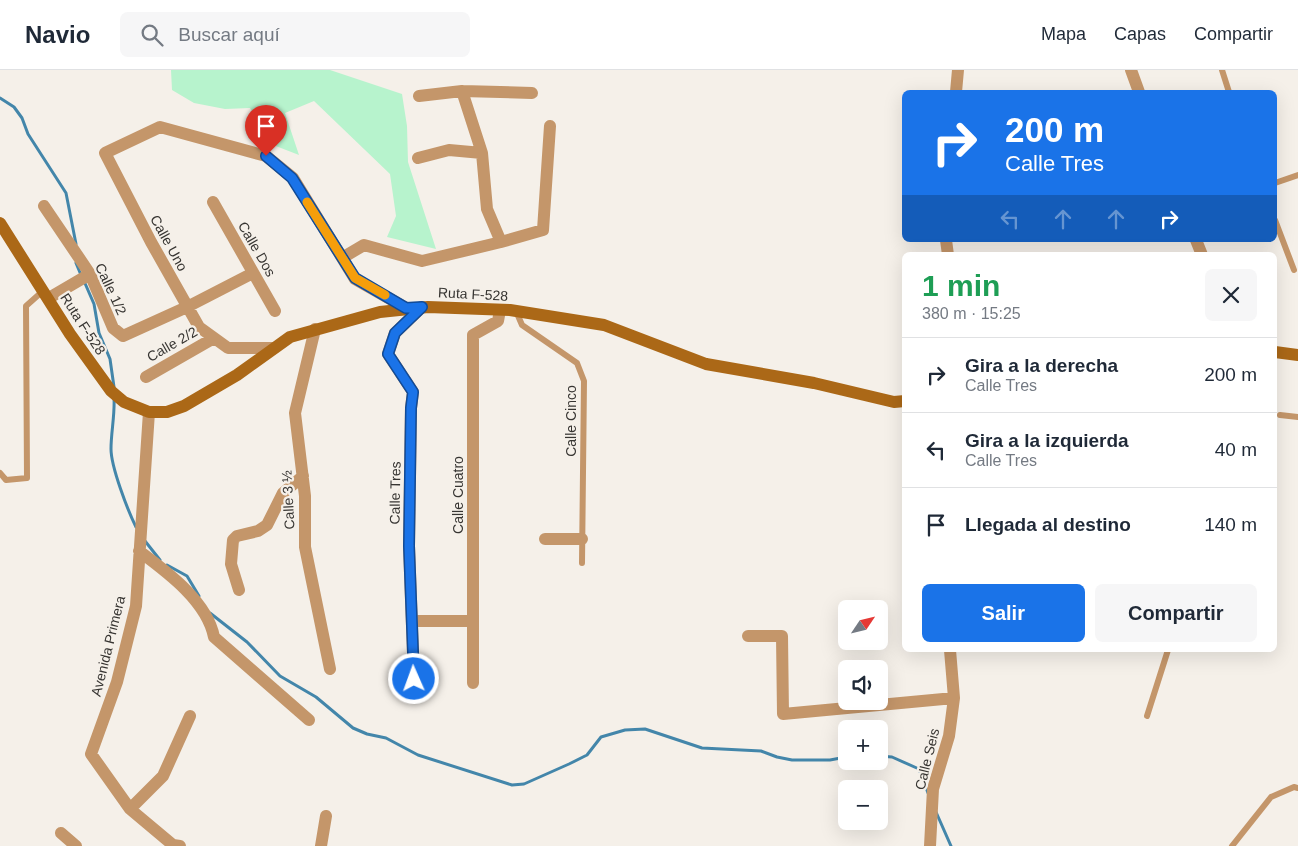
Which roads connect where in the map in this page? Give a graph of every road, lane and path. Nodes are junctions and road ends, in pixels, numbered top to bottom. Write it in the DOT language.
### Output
graph roads {
  1 [pos="958,70"];
  2 [pos="1131,70"];
  3 [pos="1222,70"];
  4 [pos="956,90"];
  5 [pos="1138,90"];
  6 [pos="1228,90"];
  7 [pos="462,91"];
  8 [pos="532,93"];
  9 [pos="419,96"];
  10 [pos="550,126"];
  11 [pos="482,153"];
  12 [pos="418,158"];
  13 [pos="1298,175"];
  14 [pos="1277,183"];
  15 [pos="213,202"];
  16 [pos="44,206"];
  17 [pos="0,224"];
  18 [pos="1277,225"];
  19 [pos="501,242"];
  20 [pos="342,258"];
  21 [pos="1294,270"];
  22 [pos="253,273"];
  23 [pos="90,274"];
  24 [pos="46,294"];
  25 [pos="188,307"];
  26 [pos="422,307"];
  27 [pos="406,308"];
  28 [pos="275,311"];
  29 [pos="516,311"];
  30 [pos="499,315"];
  31 [pos="315,329"];
  32 [pos="214,338"];
  33 [pos="274,348"];
  34 [pos="1277,352"];
  35 [pos="1298,355"];
  36 [pos="146,377"];
  37 [pos="902,402"];
  38 [pos="149,412"];
  39 [pos="1280,415"];
  40 [pos="1298,417"];
  41 [pos="0,473"];
  42 [pos="303,476"];
  43 [pos="562,539"];
  44 [pos="582,539"];
  45 [pos="140,551"];
  46 [pos="582,563"];
  47 [pos="240,590"];
  48 [pos="412,621"];
  49 [pos="473,621"];
  50 [pos="748,636"];
  51 [pos="950,652"];
  52 [pos="1167,652"];
  53 [pos="330,669"];
  54 [pos="414,679"];
  55 [pos="473,683"];
  56 [pos="954,698"];
  57 [pos="190,716"];
  58 [pos="1147,716"];
  59 [pos="309,720"];
  60 [pos="1298,788"];
  61 [pos="130,809"];
  62 [pos="326,816"];
  63 [pos="61,833"];
  64 [pos="76,846"];
  65 [pos="180,846"];
  66 [pos="321,846"];
  67 [pos="930,846"];
  68 [pos="1232,846"];
  1 -- 4 [label="street"];
  2 -- 5 [label="street"];
  3 -- 6 [label="lane"];
  7 -- 8 [label="street"];
  7 -- 9 [label="street"];
  7 -- 11 [label="street"];
  10 -- 19 [label="street"];
  11 -- 12 [label="street"];
  11 -- 19 [label="street"];
  13 -- 14 [label="lane"];
  15 -- 22 [label="street, Calle Dos"];
  16 -- 23 [label="street, Calle 1/2"];
  17 -- 24 [label="main road, Ruta F-528"];
  18 -- 21 [label="lane"];
  19 -- 20 [label="street"];
  20 -- 25 [label="street, Calle Uno"];
  20 -- 27 [label="street"];
  22 -- 25 [label="street, Calle 1/2"];
  22 -- 28 [label="street, Calle Dos"];
  23 -- 24 [label="street"];
  23 -- 25 [label="street, Calle 1/2"];
  24 -- 38 [label="main road, Ruta F-528"];
  24 -- 41 [label="lane"];
  25 -- 32 [label="street, Calle Uno"];
  26 -- 27 [label="main road, Ruta F-528"];
  26 -- 30 [label="main road, Ruta F-528"];
  26 -- 48 [label="street, Calle Tres"];
  27 -- 31 [label="main road, Ruta F-528"];
  29 -- 30 [label="main road, Ruta F-528"];
  29 -- 37 [label="main road, Ruta F-528"];
  29 -- 44 [label="lane, Calle Cinco"];
  30 -- 49 [label="street, Calle Cuatro"];
  31 -- 33 [label="main road, Ruta F-528"];
  31 -- 42 [label="street, Calle 3 ½"];
  32 -- 33 [label="street, Calle Uno"];
  32 -- 36 [label="street, Calle 2/2"];
  33 -- 38 [label="main road, Ruta F-528"];
  34 -- 35 [label="main road"];
  38 -- 45 [label="street, Avenida Primera"];
  39 -- 40 [label="lane"];
  42 -- 47 [label="street"];
  42 -- 53 [label="street, Calle 3 ½"];
  43 -- 44 [label="street"];
  44 -- 46 [label="lane, Calle Cinco"];
  45 -- 59 [label="street"];
  45 -- 61 [label="street, Avenida Primera"];
  48 -- 49 [label="street"];
  48 -- 54 [label="street, Calle Tres"];
  49 -- 55 [label="street, Calle Cuatro"];
  50 -- 56 [label="street"];
  51 -- 56 [label="street, Calle Seis"];
  52 -- 58 [label="lane"];
  56 -- 67 [label="street, Calle Seis"];
  57 -- 61 [label="street"];
  60 -- 68 [label="lane"];
  61 -- 65 [label="street, Avenida Primera"];
  62 -- 66 [label="street"];
  63 -- 64 [label="street"];
}
